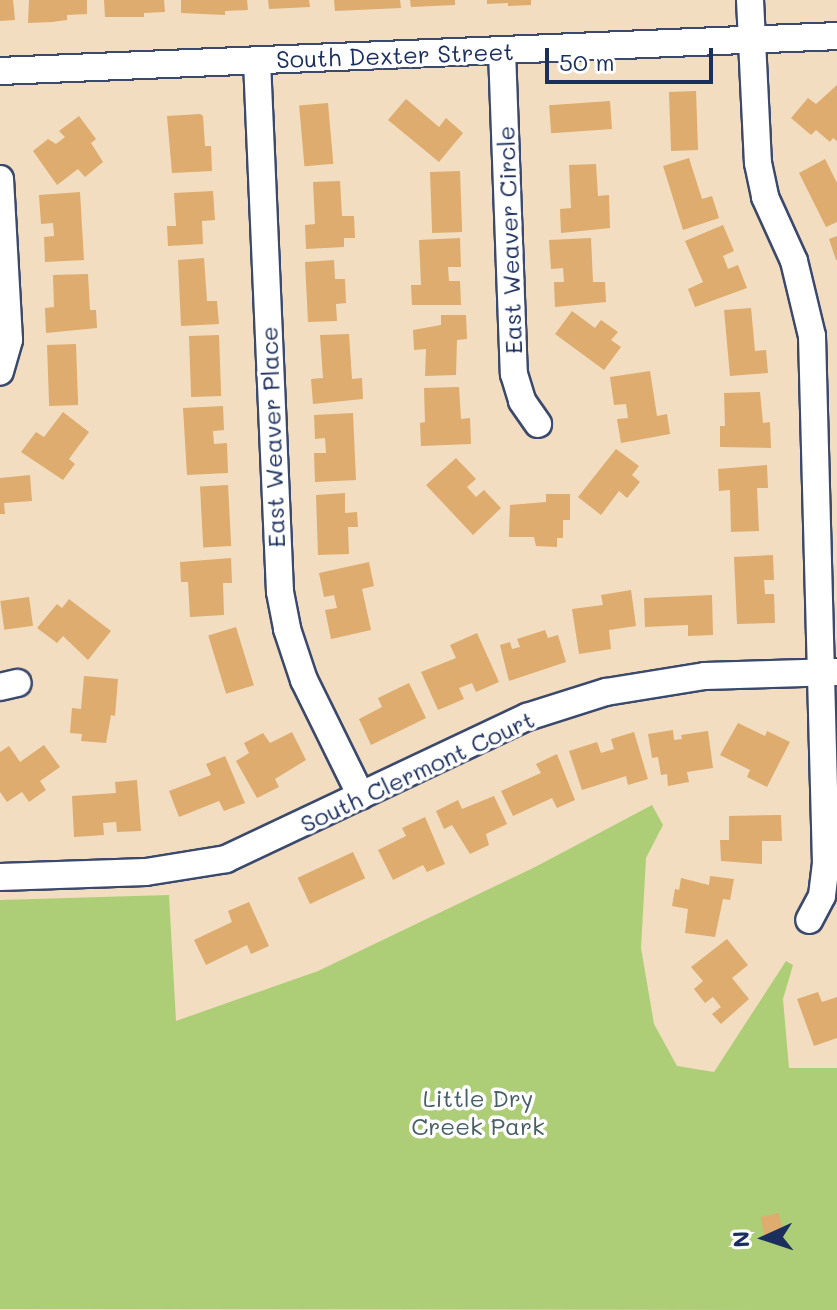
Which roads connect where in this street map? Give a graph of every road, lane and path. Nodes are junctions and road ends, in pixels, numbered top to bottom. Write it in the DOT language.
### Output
graph roads {
  1 [pos="750,0"];
  2 [pos="837,36"];
  3 [pos="752,39"];
  4 [pos="502,51"];
  5 [pos="257,61"];
  6 [pos="0,71"];
  7 [pos="0,179"];
  8 [pos="0,372"];
  9 [pos="826,416"];
  10 [pos="538,424"];
  11 [pos="830,672"];
  12 [pos="361,796"];
  13 [pos="0,877"];
  14 [pos="809,920"];
  1 -- 3 [label="street"];
  2 -- 3 [label="street, South Dexter Street"];
  3 -- 4 [label="street, South Dexter Street"];
  3 -- 9 [label="street"];
  4 -- 5 [label="street, South Dexter Street"];
  4 -- 10 [label="street, East Weaver Circle"];
  5 -- 6 [label="street, South Dexter Street"];
  5 -- 12 [label="street, East Weaver Place"];
  7 -- 8 [label="street"];
  9 -- 11 [label="street"];
  11 -- 12 [label="street, South Clermont Court"];
  11 -- 14 [label="street"];
  12 -- 13 [label="street, South Clermont Court"];
}
